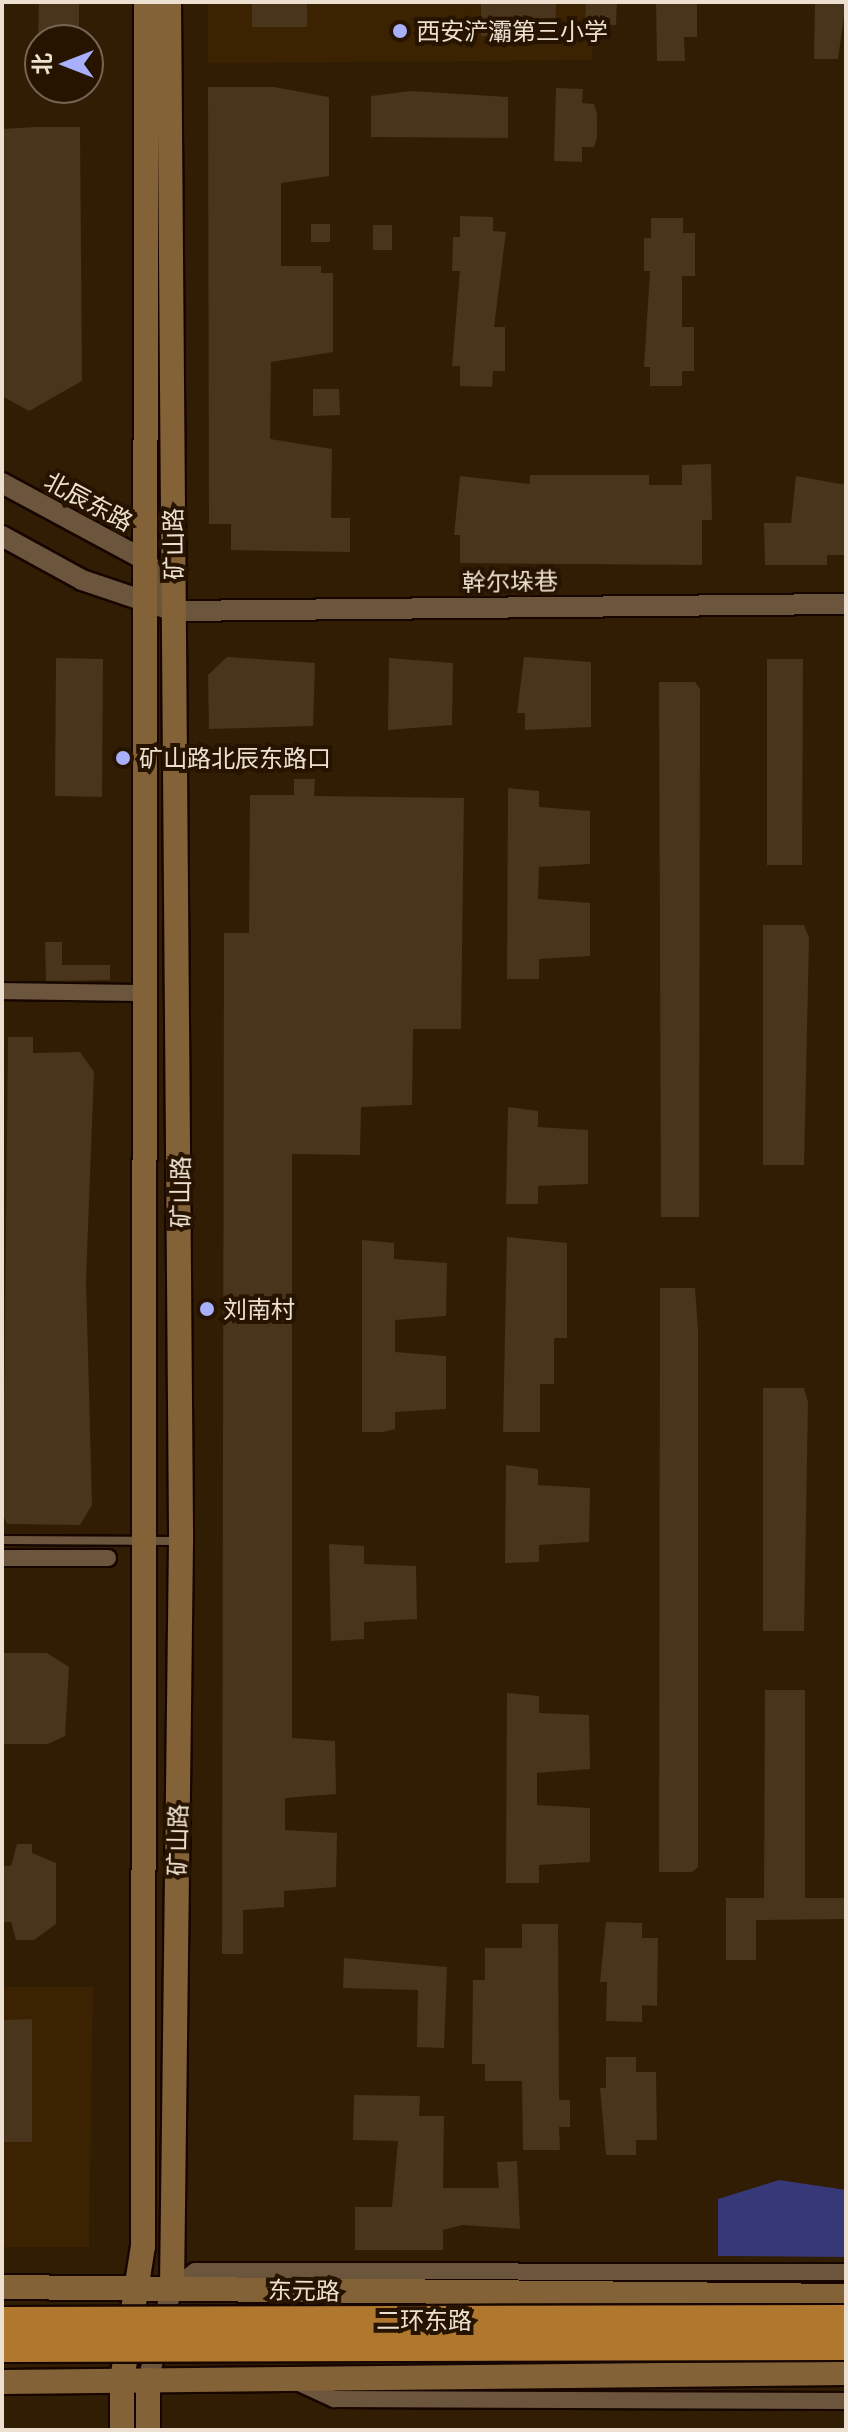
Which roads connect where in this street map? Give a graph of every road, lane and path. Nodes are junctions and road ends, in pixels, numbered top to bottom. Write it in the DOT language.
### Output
graph roads {
  1 [pos="146,2"];
  2 [pos="169,2"];
  3 [pos="2,483"];
  4 [pos="2,536"];
  5 [pos="147,561"];
  6 [pos="846,604"];
  7 [pos="148,607"];
  8 [pos="174,611"];
  9 [pos="2,991"];
  10 [pos="147,993"];
  11 [pos="2,1540"];
  12 [pos="146,1540"];
  13 [pos="181,1541"];
  14 [pos="2,1558"];
  15 [pos="108,1558"];
  16 [pos="846,2272"];
  17 [pos="2,2287"];
  18 [pos="142,2287"];
  19 [pos="172,2288"];
  20 [pos="846,2296"];
  21 [pos="846,2319"];
  22 [pos="2,2321"];
  23 [pos="846,2346"];
  24 [pos="2,2348"];
  25 [pos="846,2373"];
  26 [pos="289,2378"];
  27 [pos="122,2380"];
  28 [pos="148,2380"];
  29 [pos="2,2382"];
  30 [pos="846,2401"];
  31 [pos="122,2430"];
  32 [pos="148,2430"];
  1 -- 5 [label="main road, 矿山路"];
  2 -- 8 [label="main road, 矿山路"];
  3 -- 5 [label="street, 北辰东路"];
  4 -- 7 [label="street"];
  5 -- 7 [label="main road, 矿山路"];
  5 -- 8 [label="street, 北辰东路"];
  6 -- 8 [label="street, 幹尔垛巷"];
  7 -- 8 [label="street"];
  7 -- 10 [label="main road, 矿山路"];
  8 -- 13 [label="main road, 矿山路"];
  9 -- 10 [label="street"];
  10 -- 12 [label="main road, 矿山路"];
  11 -- 12 [label="lane"];
  12 -- 13 [label="lane"];
  12 -- 18 [label="main road, 矿山路"];
  13 -- 19 [label="main road, 矿山路"];
  14 -- 15 [label="street"];
  16 -- 19 [label="street"];
  17 -- 18 [label="main road, 东元路"];
  18 -- 19 [label="main road, 东元路"];
  18 -- 27 [label="main road, 矿山路"];
  19 -- 20 [label="main road, 东元路"];
  19 -- 28 [label="street, 矿山路"];
  21 -- 22 [label="highway, 二环东路, bridge"];
  23 -- 24 [label="highway, 二环东路, bridge"];
  25 -- 26 [label="main road"];
  26 -- 28 [label="main road"];
  26 -- 30 [label="street"];
  27 -- 28 [label="main road"];
  27 -- 29 [label="main road"];
  27 -- 31 [label="main road, 矿山路"];
  28 -- 32 [label="main road"];
}
